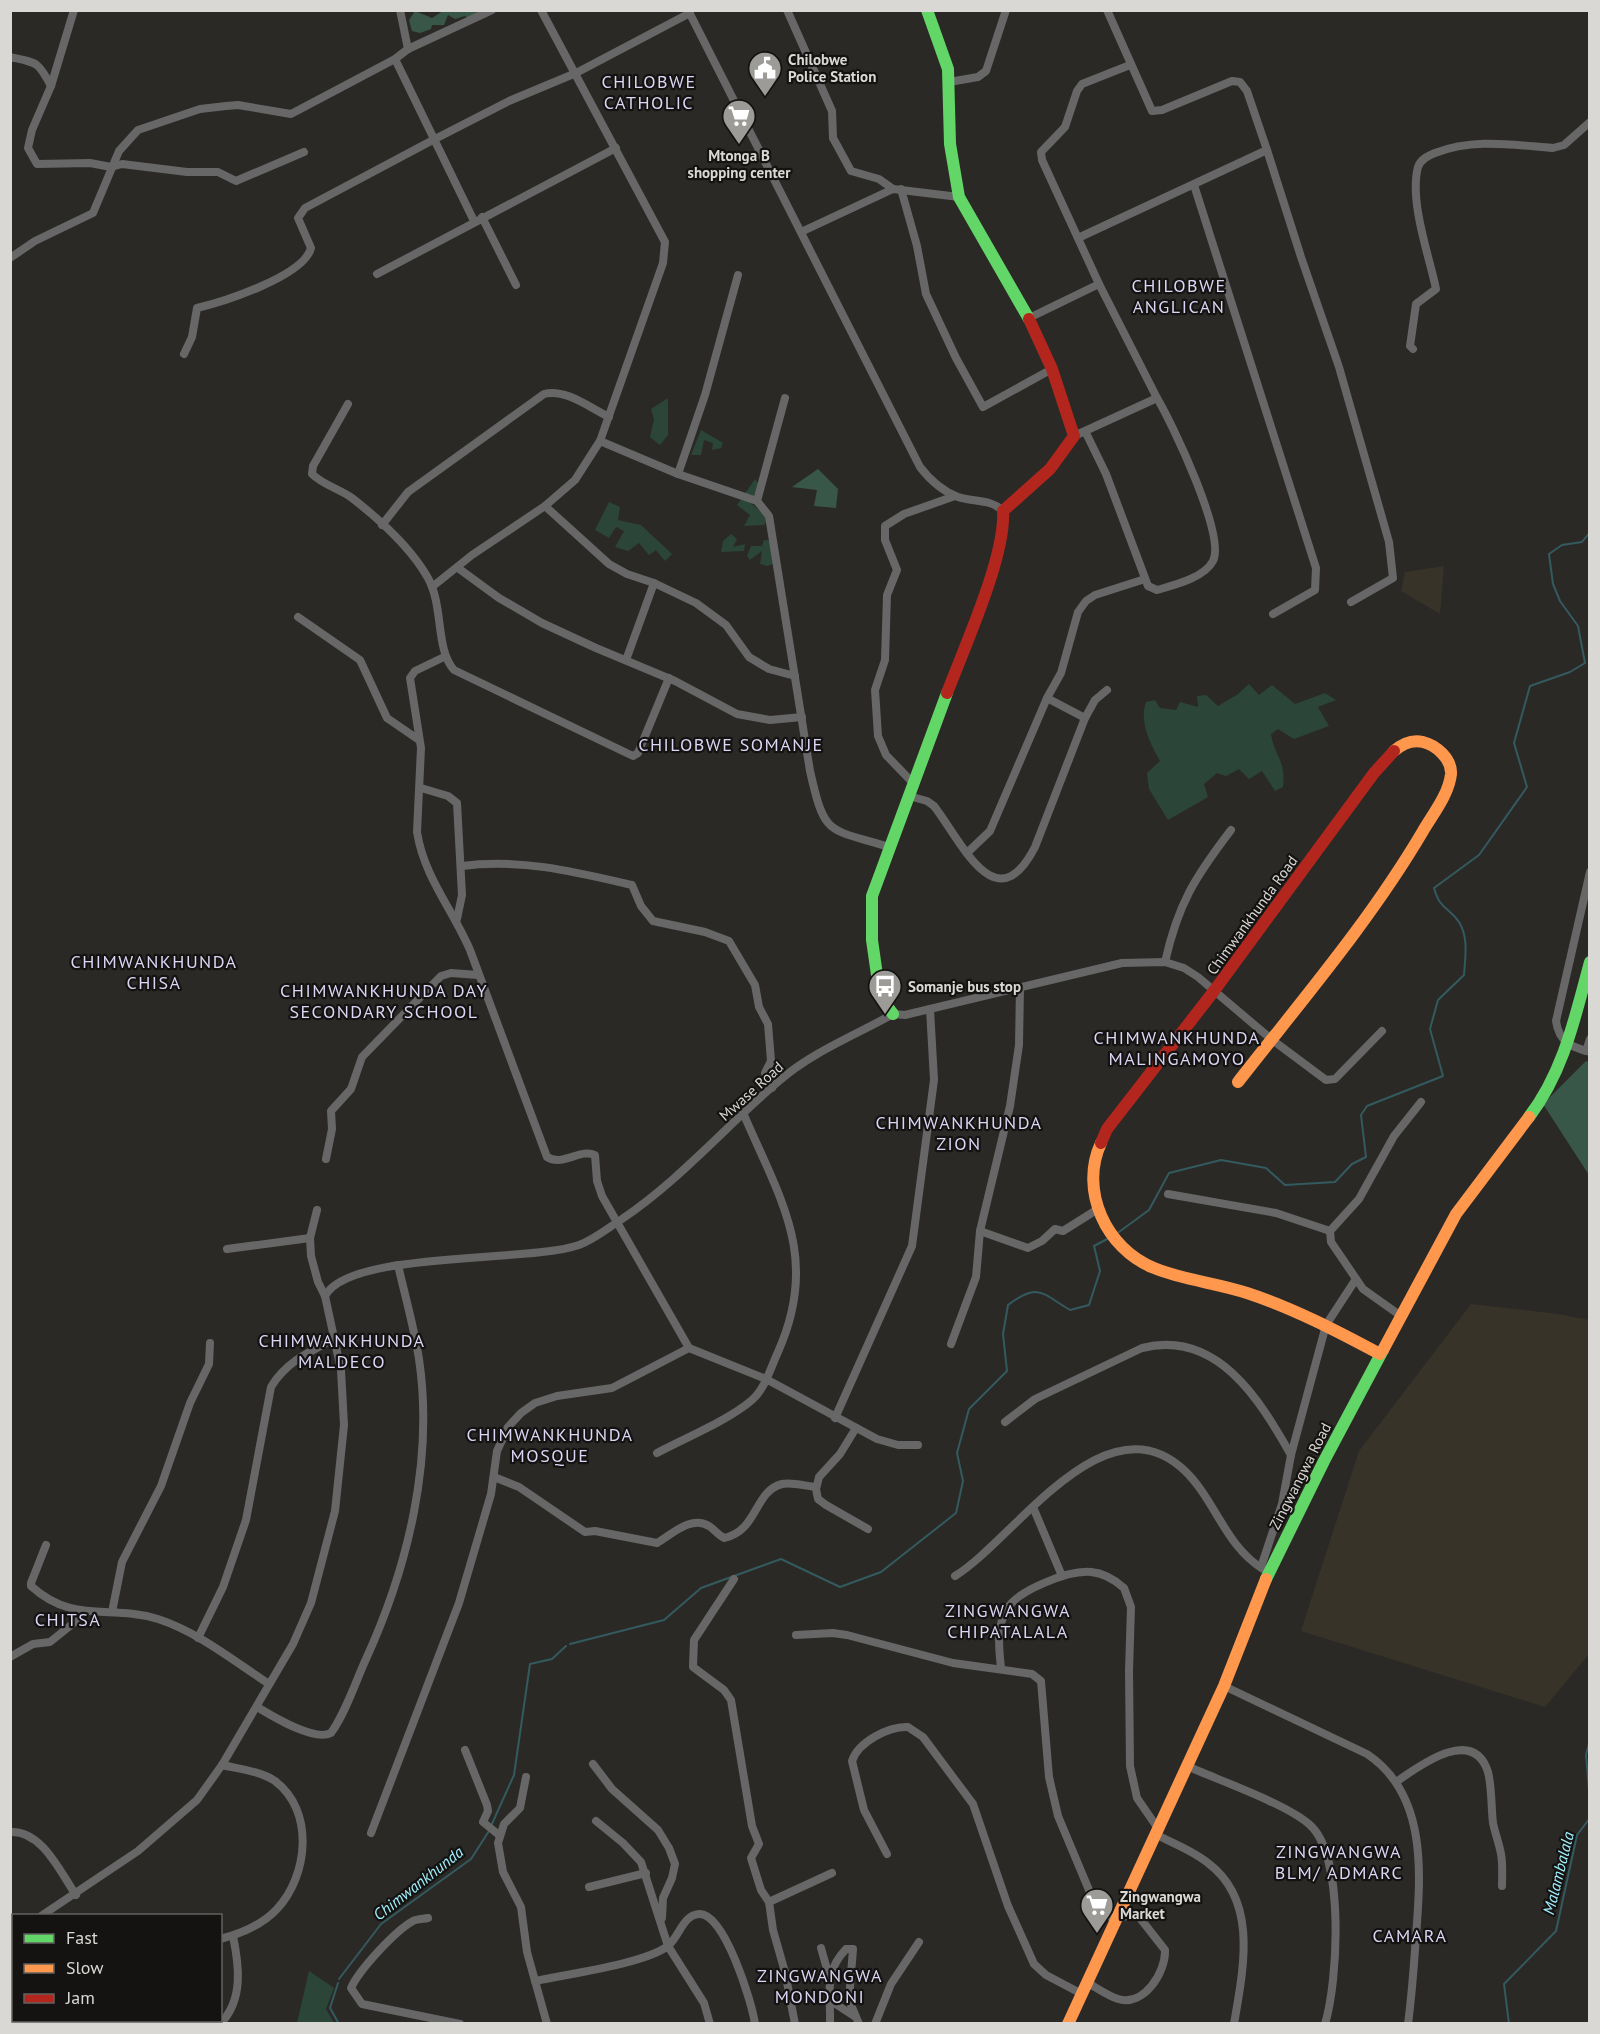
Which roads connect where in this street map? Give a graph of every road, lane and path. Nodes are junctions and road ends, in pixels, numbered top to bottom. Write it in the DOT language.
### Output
graph roads {
  1 [pos="74,10"];
  2 [pos="400,10"];
  3 [pos="492,10"];
  4 [pos="541,10"];
  5 [pos="787,10"];
  6 [pos="927,10"];
  7 [pos="1006,10"];
  8 [pos="1107,10"];
  9 [pos="689,11"];
  10 [pos="408,49"];
  11 [pos="10,57"];
  12 [pos="395,59"];
  13 [pos="1130,65"];
  14 [pos="576,73"];
  15 [pos="950,82"];
  16 [pos="51,86"];
  17 [pos="1590,122"];
  18 [pos="433,140"];
  19 [pos="616,148"];
  20 [pos="1267,150"];
  21 [pos="304,152"];
  22 [pos="111,166"];
  23 [pos="1194,185"];
  24 [pos="897,189"];
  25 [pos="959,197"];
  26 [pos="478,219"];
  27 [pos="801,232"];
  28 [pos="1078,238"];
  29 [pos="10,258"];
  30 [pos="377,274"];
  31 [pos="738,275"];
  32 [pos="1099,284"];
  33 [pos="516,285"];
  34 [pos="1029,318"];
  35 [pos="1413,348"];
  36 [pos="184,354"];
  37 [pos="1052,369"];
  38 [pos="785,398"];
  39 [pos="1157,398"];
  40 [pos="348,404"];
  41 [pos="609,417"];
  42 [pos="1079,433"];
  43 [pos="600,441"];
  44 [pos="678,474"];
  45 [pos="955,496"];
  46 [pos="757,501"];
  47 [pos="545,506"];
  48 [pos="1003,511"];
  49 [pos="382,525"];
  50 [pos="458,568"];
  51 [pos="1145,579"];
  52 [pos="654,583"];
  53 [pos="432,587"];
  54 [pos="1350,602"];
  55 [pos="1273,614"];
  56 [pos="298,617"];
  57 [pos="444,657"];
  58 [pos="626,660"];
  59 [pos="795,676"];
  60 [pos="669,678"];
  61 [pos="1107,690"];
  62 [pos="1047,698"];
  63 [pos="802,717"];
  64 [pos="1085,718"];
  65 [pos="419,740"];
  66 [pos="913,783"];
  67 [pos="421,788"];
  68 [pos="909,796"];
  69 [pos="1231,830"];
  70 [pos="889,847"];
  71 [pos="968,852"];
  72 [pos="462,866"];
  73 [pos="1590,872"];
  74 [pos="457,919"];
  75 [pos="1166,962"];
  76 [pos="1590,962"];
  77 [pos="478,975"];
  78 [pos="1020,987"];
  79 [pos="1214,991"];
  80 [pos="930,1009"];
  81 [pos="894,1014"];
  82 [pos="1382,1031"];
  83 [pos="1271,1039"];
  84 [pos="1590,1039"];
  85 [pos="1568,1046"];
  86 [pos="1588,1051"];
  87 [pos="1238,1082"];
  88 [pos="772,1088"];
  89 [pos="1420,1102"];
  90 [pos="744,1115"];
  91 [pos="326,1159"];
  92 [pos="1168,1194"];
  93 [pos="1098,1209"];
  94 [pos="317,1210"];
  95 [pos="617,1222"];
  96 [pos="980,1231"];
  97 [pos="1330,1231"];
  98 [pos="310,1238"];
  99 [pos="227,1249"];
  100 [pos="398,1265"];
  101 [pos="1356,1279"];
  102 [pos="325,1296"];
  103 [pos="1401,1316"];
  104 [pos="1326,1325"];
  105 [pos="334,1339"];
  106 [pos="210,1343"];
  107 [pos="951,1344"];
  108 [pos="689,1348"];
  109 [pos="1380,1354"];
  110 [pos="766,1379"];
  111 [pos="835,1418"];
  112 [pos="1005,1422"];
  113 [pos="856,1428"];
  114 [pos="918,1445"];
  115 [pos="657,1453"];
  116 [pos="1291,1455"];
  117 [pos="494,1477"];
  118 [pos="816,1487"];
  119 [pos="1033,1507"];
  120 [pos="868,1529"];
  121 [pos="46,1545"];
  122 [pos="1265,1570"];
  123 [pos="954,1576"];
  124 [pos="1062,1576"];
  125 [pos="734,1580"];
  126 [pos="112,1612"];
  127 [pos="86,1613"];
  128 [pos="796,1635"];
  129 [pos="198,1638"];
  130 [pos="10,1657"];
  131 [pos="1001,1668"];
  132 [pos="269,1684"];
  133 [pos="1224,1686"];
  134 [pos="257,1707"];
  135 [pos="465,1750"];
  136 [pos="593,1764"];
  137 [pos="222,1765"];
  138 [pos="1187,1766"];
  139 [pos="526,1777"];
  140 [pos="1396,1782"];
  141 [pos="596,1821"];
  142 [pos="1156,1831"];
  143 [pos="10,1832"];
  144 [pos="371,1833"];
  145 [pos="499,1835"];
  146 [pos="887,1854"];
  147 [pos="832,1873"];
  148 [pos="646,1874"];
  149 [pos="1502,1886"];
  150 [pos="589,1887"];
  151 [pos="76,1895"];
  152 [pos="769,1902"];
  153 [pos="44,1914"];
  154 [pos="428,1918"];
  155 [pos="1114,1920"];
  156 [pos="662,1921"];
  157 [pos="233,1936"];
  158 [pos="222,1939"];
  159 [pos="919,1942"];
  160 [pos="668,1946"];
  161 [pos="821,1948"];
  162 [pos="829,1977"];
  163 [pos="535,1981"];
  164 [pos="1085,1988"];
  165 [pos="831,2001"];
  166 [pos="857,2020"];
  167 [pos="222,2021"];
  168 [pos="460,2024"];
  169 [pos="547,2024"];
  170 [pos="710,2024"];
  171 [pos="755,2024"];
  172 [pos="795,2024"];
  173 [pos="830,2024"];
  174 [pos="875,2024"];
  175 [pos="1068,2024"];
  176 [pos="1234,2024"];
  177 [pos="1325,2024"];
  178 [pos="1408,2024"];
  1 -- 16 [label="street"];
  2 -- 10 [label="street"];
  3 -- 10 [label="street"];
  4 -- 14 [label="street"];
  5 -- 24 [label="street"];
  6 -- 15 [label="street"];
  7 -- 15 [label="street"];
  8 -- 13 [label="street"];
  9 -- 14 [label="street"];
  9 -- 27 [label="street"];
  10 -- 12 [label="street"];
  11 -- 16 [label="street"];
  12 -- 18 [label="street"];
  12 -- 22 [label="street"];
  13 -- 20 [label="street"];
  13 -- 28 [label="street"];
  14 -- 18 [label="street"];
  14 -- 19 [label="street"];
  15 -- 25 [label="street"];
  16 -- 22 [label="street"];
  17 -- 35 [label="street"];
  18 -- 26 [label="street"];
  18 -- 36 [label="street"];
  19 -- 26 [label="street"];
  19 -- 41 [label="street"];
  20 -- 23 [label="street"];
  20 -- 54 [label="street"];
  21 -- 22 [label="street"];
  22 -- 29 [label="street"];
  23 -- 28 [label="street"];
  23 -- 55 [label="street"];
  24 -- 25 [label="street"];
  24 -- 27 [label="street"];
  24 -- 37 [label="street"];
  25 -- 34 [label="street"];
  26 -- 30 [label="street"];
  26 -- 33 [label="street"];
  27 -- 45 [label="street"];
  28 -- 32 [label="street"];
  31 -- 44 [label="street"];
  32 -- 34 [label="street"];
  32 -- 39 [label="street"];
  34 -- 37 [label="street"];
  37 -- 42 [label="street"];
  38 -- 46 [label="street"];
  39 -- 42 [label="street"];
  39 -- 51 [label="street"];
  40 -- 49 [label="street"];
  41 -- 43 [label="street"];
  41 -- 49 [label="street"];
  42 -- 48 [label="street"];
  42 -- 51 [label="street"];
  43 -- 44 [label="street"];
  43 -- 47 [label="street"];
  44 -- 46 [label="street"];
  45 -- 48 [label="street"];
  45 -- 66 [label="street"];
  46 -- 59 [label="street"];
  47 -- 50 [label="street"];
  47 -- 52 [label="street"];
  48 -- 66 [label="street"];
  49 -- 53 [label="street"];
  50 -- 53 [label="street"];
  50 -- 58 [label="street"];
  51 -- 62 [label="street"];
  52 -- 58 [label="street"];
  52 -- 59 [label="street"];
  53 -- 57 [label="street"];
  56 -- 65 [label="street"];
  57 -- 60 [label="street"];
  57 -- 65 [label="street"];
  58 -- 60 [label="street"];
  59 -- 63 [label="street"];
  60 -- 63 [label="street"];
  61 -- 64 [label="street"];
  62 -- 64 [label="street"];
  62 -- 71 [label="street"];
  63 -- 70 [label="street"];
  64 -- 71 [label="street"];
  65 -- 67 [label="street"];
  66 -- 68 [label="street"];
  67 -- 72 [label="street"];
  67 -- 74 [label="street"];
  68 -- 70 [label="street"];
  68 -- 71 [label="street"];
  69 -- 75 [label="street"];
  70 -- 81 [label="street"];
  72 -- 74 [label="street"];
  72 -- 88 [label="street"];
  73 -- 85 [label="street"];
  74 -- 77 [label="street"];
  75 -- 78 [label="street, Mwase Road"];
  75 -- 79 [label="street, Mwase Road"];
  76 -- 85 [label="street, Zingwangwa Road"];
  77 -- 91 [label="street"];
  77 -- 95 [label="street"];
  78 -- 80 [label="street, Mwase Road"];
  78 -- 96 [label="street"];
  79 -- 83 [label="street, Mwase Road"];
  79 -- 83 [label="street, Chimwankhunda Road"];
  79 -- 93 [label="street, Chimwankhunda Road"];
  80 -- 81 [label="street, Mwase Road"];
  80 -- 111 [label="street"];
  81 -- 88 [label="street, Mwase Road"];
  82 -- 83 [label="street, Mwase Road"];
  83 -- 87 [label="street, Chimwankhunda Road"];
  84 -- 86 [label="street"];
  85 -- 86 [label="street"];
  85 -- 103 [label="street, Zingwangwa Road"];
  88 -- 90 [label="street, Mwase Road"];
  89 -- 97 [label="street"];
  90 -- 95 [label="street, Mwase Road"];
  90 -- 110 [label="street"];
  92 -- 97 [label="street"];
  93 -- 96 [label="street"];
  93 -- 104 [label="street, Chimwankhunda Road"];
  94 -- 98 [label="street"];
  95 -- 100 [label="street, Mwase Road"];
  95 -- 108 [label="street"];
  96 -- 107 [label="street"];
  97 -- 101 [label="street"];
  98 -- 99 [label="street"];
  98 -- 102 [label="street"];
  100 -- 102 [label="street, Mwase Road"];
  100 -- 134 [label="street"];
  101 -- 103 [label="street"];
  101 -- 104 [label="street"];
  102 -- 105 [label="street"];
  103 -- 109 [label="street, Zingwangwa Road"];
  104 -- 109 [label="street, Chimwankhunda Road"];
  104 -- 116 [label="street"];
  105 -- 129 [label="street"];
  105 -- 132 [label="street"];
  106 -- 126 [label="street"];
  108 -- 110 [label="street"];
  108 -- 117 [label="street"];
  109 -- 122 [label="street, Zingwangwa Road"];
  110 -- 111 [label="street"];
  110 -- 115 [label="street"];
  111 -- 113 [label="street"];
  112 -- 116 [label="street"];
  113 -- 114 [label="street"];
  113 -- 118 [label="street"];
  116 -- 122 [label="street"];
  117 -- 118 [label="street"];
  117 -- 144 [label="street"];
  118 -- 120 [label="street"];
  119 -- 122 [label="street"];
  119 -- 123 [label="street"];
  119 -- 124 [label="street"];
  121 -- 127 [label="street"];
  122 -- 133 [label="street, Zingwangwa Road"];
  124 -- 131 [label="street"];
  124 -- 142 [label="street"];
  125 -- 152 [label="street"];
  126 -- 127 [label="street"];
  126 -- 129 [label="street"];
  127 -- 130 [label="street"];
  128 -- 131 [label="street"];
  129 -- 132 [label="street"];
  131 -- 155 [label="street"];
  132 -- 134 [label="street"];
  133 -- 138 [label="street, Zingwangwa Road"];
  133 -- 140 [label="street"];
  134 -- 137 [label="street"];
  135 -- 145 [label="street"];
  136 -- 156 [label="street"];
  137 -- 151 [label="street"];
  137 -- 157 [label="street"];
  138 -- 142 [label="street, Zingwangwa Road"];
  138 -- 177 [label="street"];
  139 -- 145 [label="street"];
  140 -- 149 [label="street"];
  140 -- 178 [label="street"];
  141 -- 148 [label="street"];
  142 -- 155 [label="street, Zingwangwa Road"];
  142 -- 176 [label="street"];
  143 -- 151 [label="street"];
  145 -- 163 [label="street"];
  146 -- 164 [label="street"];
  147 -- 152 [label="street"];
  148 -- 150 [label="street"];
  148 -- 156 [label="street"];
  151 -- 153 [label="street"];
  152 -- 172 [label="street"];
  154 -- 168 [label="street"];
  155 -- 164 [label="street, Zingwangwa Road"];
  155 -- 164 [label="street"];
  156 -- 160 [label="street"];
  157 -- 158 [label="street"];
  157 -- 167 [label="street"];
  159 -- 174 [label="street"];
  160 -- 163 [label="street"];
  160 -- 170 [label="street"];
  160 -- 171 [label="street"];
  161 -- 162 [label="street"];
  162 -- 165 [label="street"];
  162 -- 166 [label="street"];
  163 -- 169 [label="street"];
  164 -- 175 [label="street, Zingwangwa Road"];
  165 -- 166 [label="street"];
  165 -- 173 [label="street"];
}
